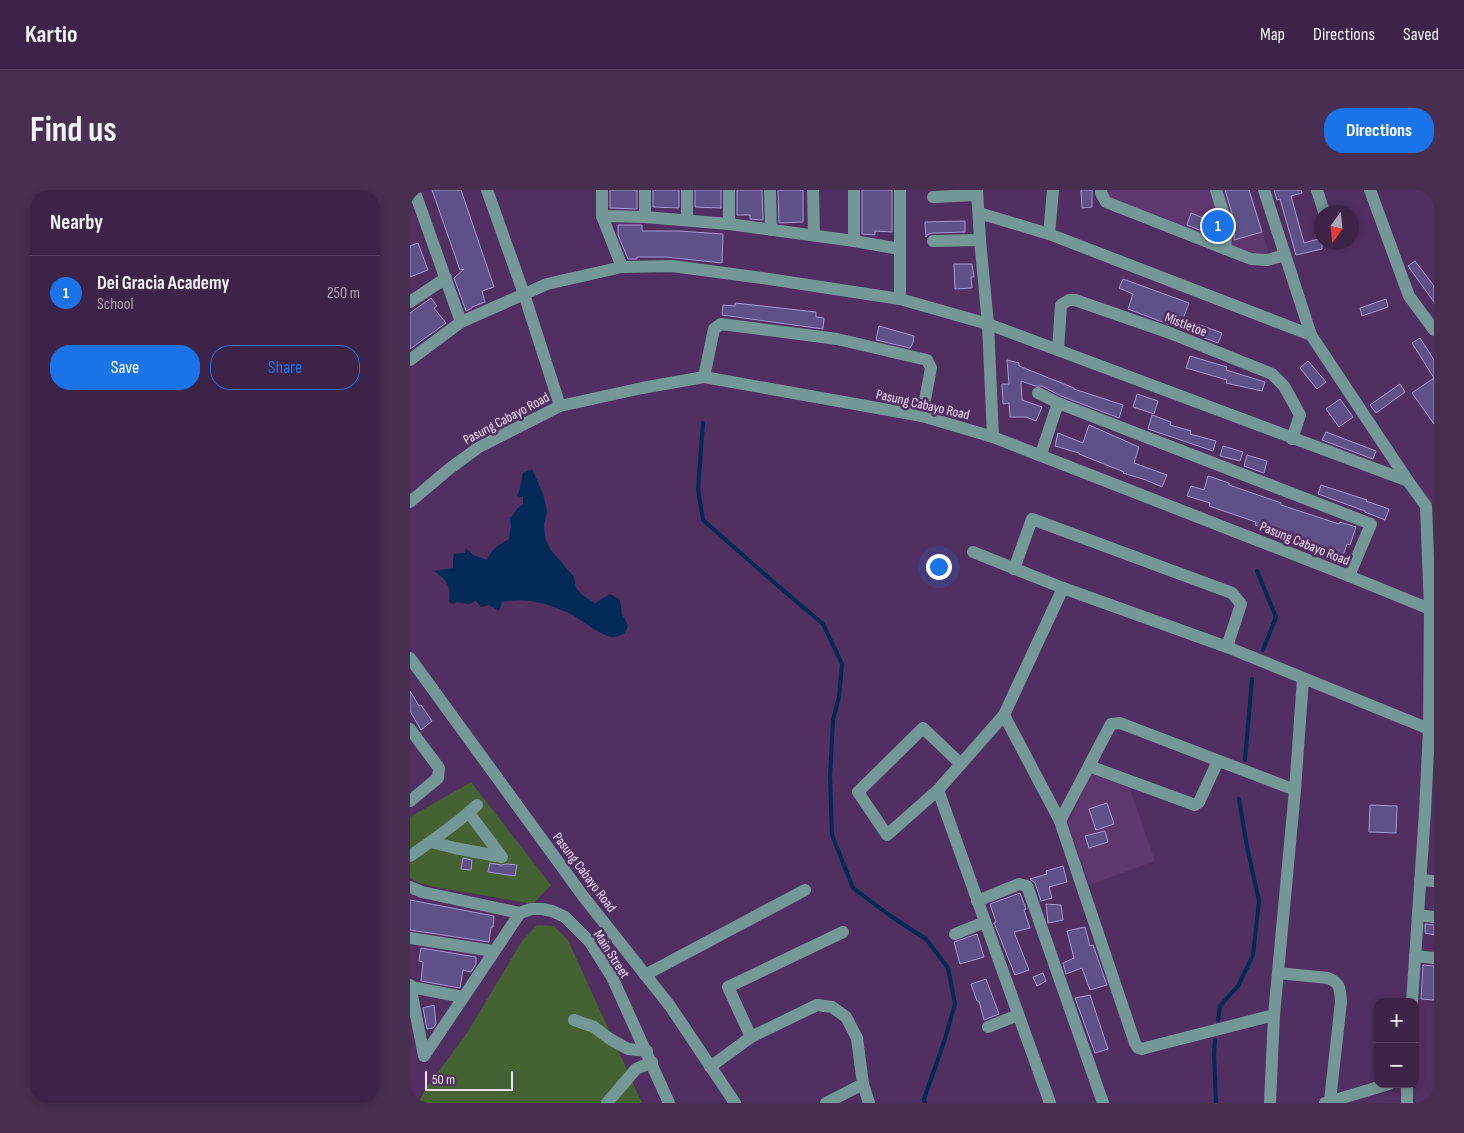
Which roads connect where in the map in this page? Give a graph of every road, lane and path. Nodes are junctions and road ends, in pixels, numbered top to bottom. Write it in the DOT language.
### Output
graph roads {
  1 [pos="414,190"];
  2 [pos="487,190"];
  3 [pos="602,190"];
  4 [pos="645,190"];
  5 [pos="687,190"];
  6 [pos="729,190"];
  7 [pos="770,190"];
  8 [pos="813,190"];
  9 [pos="854,190"];
  10 [pos="900,190"];
  11 [pos="1052,190"];
  12 [pos="1101,190"];
  13 [pos="1216,190"];
  14 [pos="1264,190"];
  15 [pos="1317,190"];
  16 [pos="1370,190"];
  17 [pos="977,192"];
  18 [pos="933,197"];
  19 [pos="1322,205"];
  20 [pos="979,213"];
  21 [pos="602,216"];
  22 [pos="645,217"];
  23 [pos="687,220"];
  24 [pos="729,224"];
  25 [pos="771,230"];
  26 [pos="1049,234"];
  27 [pos="814,235"];
  28 [pos="980,240"];
  29 [pos="854,241"];
  30 [pos="933,241"];
  31 [pos="900,249"];
  32 [pos="1225,250"];
  33 [pos="1284,255"];
  34 [pos="622,267"];
  35 [pos="446,278"];
  36 [pos="524,294"];
  37 [pos="900,299"];
  38 [pos="410,302"];
  39 [pos="461,322"];
  40 [pos="988,324"];
  41 [pos="1434,330"];
  42 [pos="1310,335"];
  43 [pos="1058,350"];
  44 [pos="410,360"];
  45 [pos="704,377"];
  46 [pos="1038,393"];
  47 [pos="1058,404"];
  48 [pos="560,406"];
  49 [pos="922,416"];
  50 [pos="994,437"];
  51 [pos="1292,439"];
  52 [pos="1041,454"];
  53 [pos="1408,480"];
  54 [pos="410,502"];
  55 [pos="1430,505"];
  56 [pos="973,552"];
  57 [pos="1014,569"];
  58 [pos="1349,576"];
  59 [pos="1064,588"];
  60 [pos="1430,609"];
  61 [pos="1227,647"];
  62 [pos="410,658"];
  63 [pos="1303,679"];
  64 [pos="1004,715"];
  65 [pos="410,729"];
  66 [pos="1432,729"];
  67 [pos="1431,756"];
  68 [pos="1218,761"];
  69 [pos="960,764"];
  70 [pos="1089,766"];
  71 [pos="938,790"];
  72 [pos="1295,790"];
  73 [pos="410,801"];
  74 [pos="1430,812"];
  75 [pos="1060,821"];
  76 [pos="431,842"];
  77 [pos="1428,852"];
  78 [pos="410,856"];
  79 [pos="1420,880"];
  80 [pos="1434,881"];
  81 [pos="410,887"];
  82 [pos="805,890"];
  83 [pos="978,901"];
  84 [pos="520,912"];
  85 [pos="1418,915"];
  86 [pos="1434,917"];
  87 [pos="985,922"];
  88 [pos="843,932"];
  89 [pos="955,934"];
  90 [pos="410,938"];
  91 [pos="493,951"];
  92 [pos="1415,956"];
  93 [pos="1434,958"];
  94 [pos="1278,973"];
  95 [pos="644,975"];
  96 [pos="411,986"];
  97 [pos="463,998"];
  98 [pos="1412,998"];
  99 [pos="1018,1015"];
  100 [pos="1274,1015"];
  101 [pos="574,1020"];
  102 [pos="988,1027"];
  103 [pos="750,1037"];
  104 [pos="649,1057"];
  105 [pos="710,1067"];
  106 [pos="863,1084"];
  107 [pos="1375,1088"];
  108 [pos="1407,1088"];
  109 [pos="1328,1102"];
  110 [pos="607,1103"];
  111 [pos="669,1103"];
  112 [pos="735,1103"];
  113 [pos="826,1103"];
  114 [pos="869,1103"];
  115 [pos="1050,1103"];
  116 [pos="1103,1103"];
  117 [pos="1270,1103"];
  118 [pos="1407,1103"];
  1 -- 35 [label="street"];
  2 -- 36 [label="street"];
  3 -- 21 [label="street"];
  4 -- 22 [label="street"];
  5 -- 23 [label="street"];
  6 -- 24 [label="street"];
  7 -- 25 [label="street"];
  8 -- 27 [label="street"];
  9 -- 29 [label="street"];
  10 -- 31 [label="street"];
  11 -- 26 [label="street"];
  12 -- 32 [label="street"];
  13 -- 32 [label="street"];
  14 -- 33 [label="street"];
  15 -- 19 [label="street"];
  16 -- 41 [label="street"];
  17 -- 18 [label="street"];
  17 -- 20 [label="street"];
  20 -- 26 [label="street"];
  20 -- 28 [label="street"];
  21 -- 22 [label="street"];
  21 -- 34 [label="street"];
  22 -- 23 [label="street"];
  23 -- 24 [label="street"];
  24 -- 25 [label="street"];
  25 -- 27 [label="street"];
  26 -- 42 [label="street"];
  27 -- 29 [label="street"];
  28 -- 30 [label="street"];
  28 -- 40 [label="street"];
  29 -- 31 [label="street"];
  31 -- 37 [label="street"];
  32 -- 33 [label="street"];
  33 -- 42 [label="street"];
  34 -- 36 [label="street"];
  34 -- 37 [label="street"];
  35 -- 38 [label="street"];
  35 -- 39 [label="street"];
  36 -- 39 [label="street"];
  36 -- 48 [label="street"];
  37 -- 40 [label="street"];
  39 -- 44 [label="street"];
  40 -- 43 [label="street"];
  40 -- 50 [label="street"];
  42 -- 53 [label="street"];
  43 -- 51 [label="street"];
  43 -- 51 [label="street, Mistletoe"];
  45 -- 48 [label="street, Pasung Cabayo Road"];
  45 -- 49 [label="street, Pasung Cabayo Road"];
  45 -- 49 [label="street"];
  46 -- 47 [label="street"];
  47 -- 52 [label="street"];
  47 -- 58 [label="street"];
  48 -- 54 [label="street, Pasung Cabayo Road"];
  49 -- 50 [label="street, Pasung Cabayo Road"];
  50 -- 52 [label="street, Pasung Cabayo Road"];
  51 -- 53 [label="street"];
  52 -- 58 [label="street, Pasung Cabayo Road"];
  53 -- 55 [label="street"];
  55 -- 60 [label="street"];
  56 -- 57 [label="street"];
  57 -- 59 [label="street"];
  57 -- 61 [label="street"];
  58 -- 60 [label="street, Pasung Cabayo Road"];
  59 -- 61 [label="street"];
  59 -- 64 [label="street"];
  60 -- 66 [label="street"];
  61 -- 63 [label="street"];
  62 -- 95 [label="street, Pasung Cabayo Road"];
  63 -- 66 [label="street"];
  63 -- 72 [label="street"];
  64 -- 69 [label="street"];
  64 -- 75 [label="street"];
  65 -- 73 [label="street"];
  66 -- 67 [label="street"];
  67 -- 74 [label="street"];
  68 -- 70 [label="street"];
  68 -- 70 [label="street"];
  68 -- 72 [label="street"];
  69 -- 71 [label="street"];
  69 -- 71 [label="street"];
  70 -- 75 [label="street"];
  71 -- 83 [label="street"];
  72 -- 94 [label="street"];
  74 -- 77 [label="street"];
  75 -- 100 [label="street"];
  76 -- 76 [label="street"];
  76 -- 78 [label="street"];
  77 -- 79 [label="street"];
  79 -- 80 [label="street"];
  79 -- 85 [label="street"];
  81 -- 84 [label="street, Main Street"];
  82 -- 95 [label="street"];
  83 -- 87 [label="street"];
  83 -- 116 [label="street"];
  84 -- 91 [label="street"];
  84 -- 104 [label="street, Main Street"];
  85 -- 86 [label="street"];
  85 -- 92 [label="street"];
  87 -- 89 [label="street"];
  87 -- 99 [label="street"];
  88 -- 103 [label="street"];
  90 -- 91 [label="street"];
  91 -- 97 [label="street"];
  92 -- 93 [label="street"];
  92 -- 98 [label="street"];
  94 -- 100 [label="street"];
  94 -- 109 [label="street"];
  95 -- 105 [label="street, Pasung Cabayo Road"];
  96 -- 97 [label="street"];
  96 -- 97 [label="street"];
  99 -- 102 [label="street"];
  99 -- 115 [label="street"];
  100 -- 117 [label="street"];
  101 -- 104 [label="street"];
  103 -- 105 [label="street"];
  103 -- 106 [label="street"];
  104 -- 110 [label="street"];
  104 -- 111 [label="street, Main Street"];
  105 -- 112 [label="street, Pasung Cabayo Road"];
  106 -- 113 [label="street"];
  106 -- 114 [label="street"];
  107 -- 109 [label="street"];
  108 -- 118 [label="street"];
}
